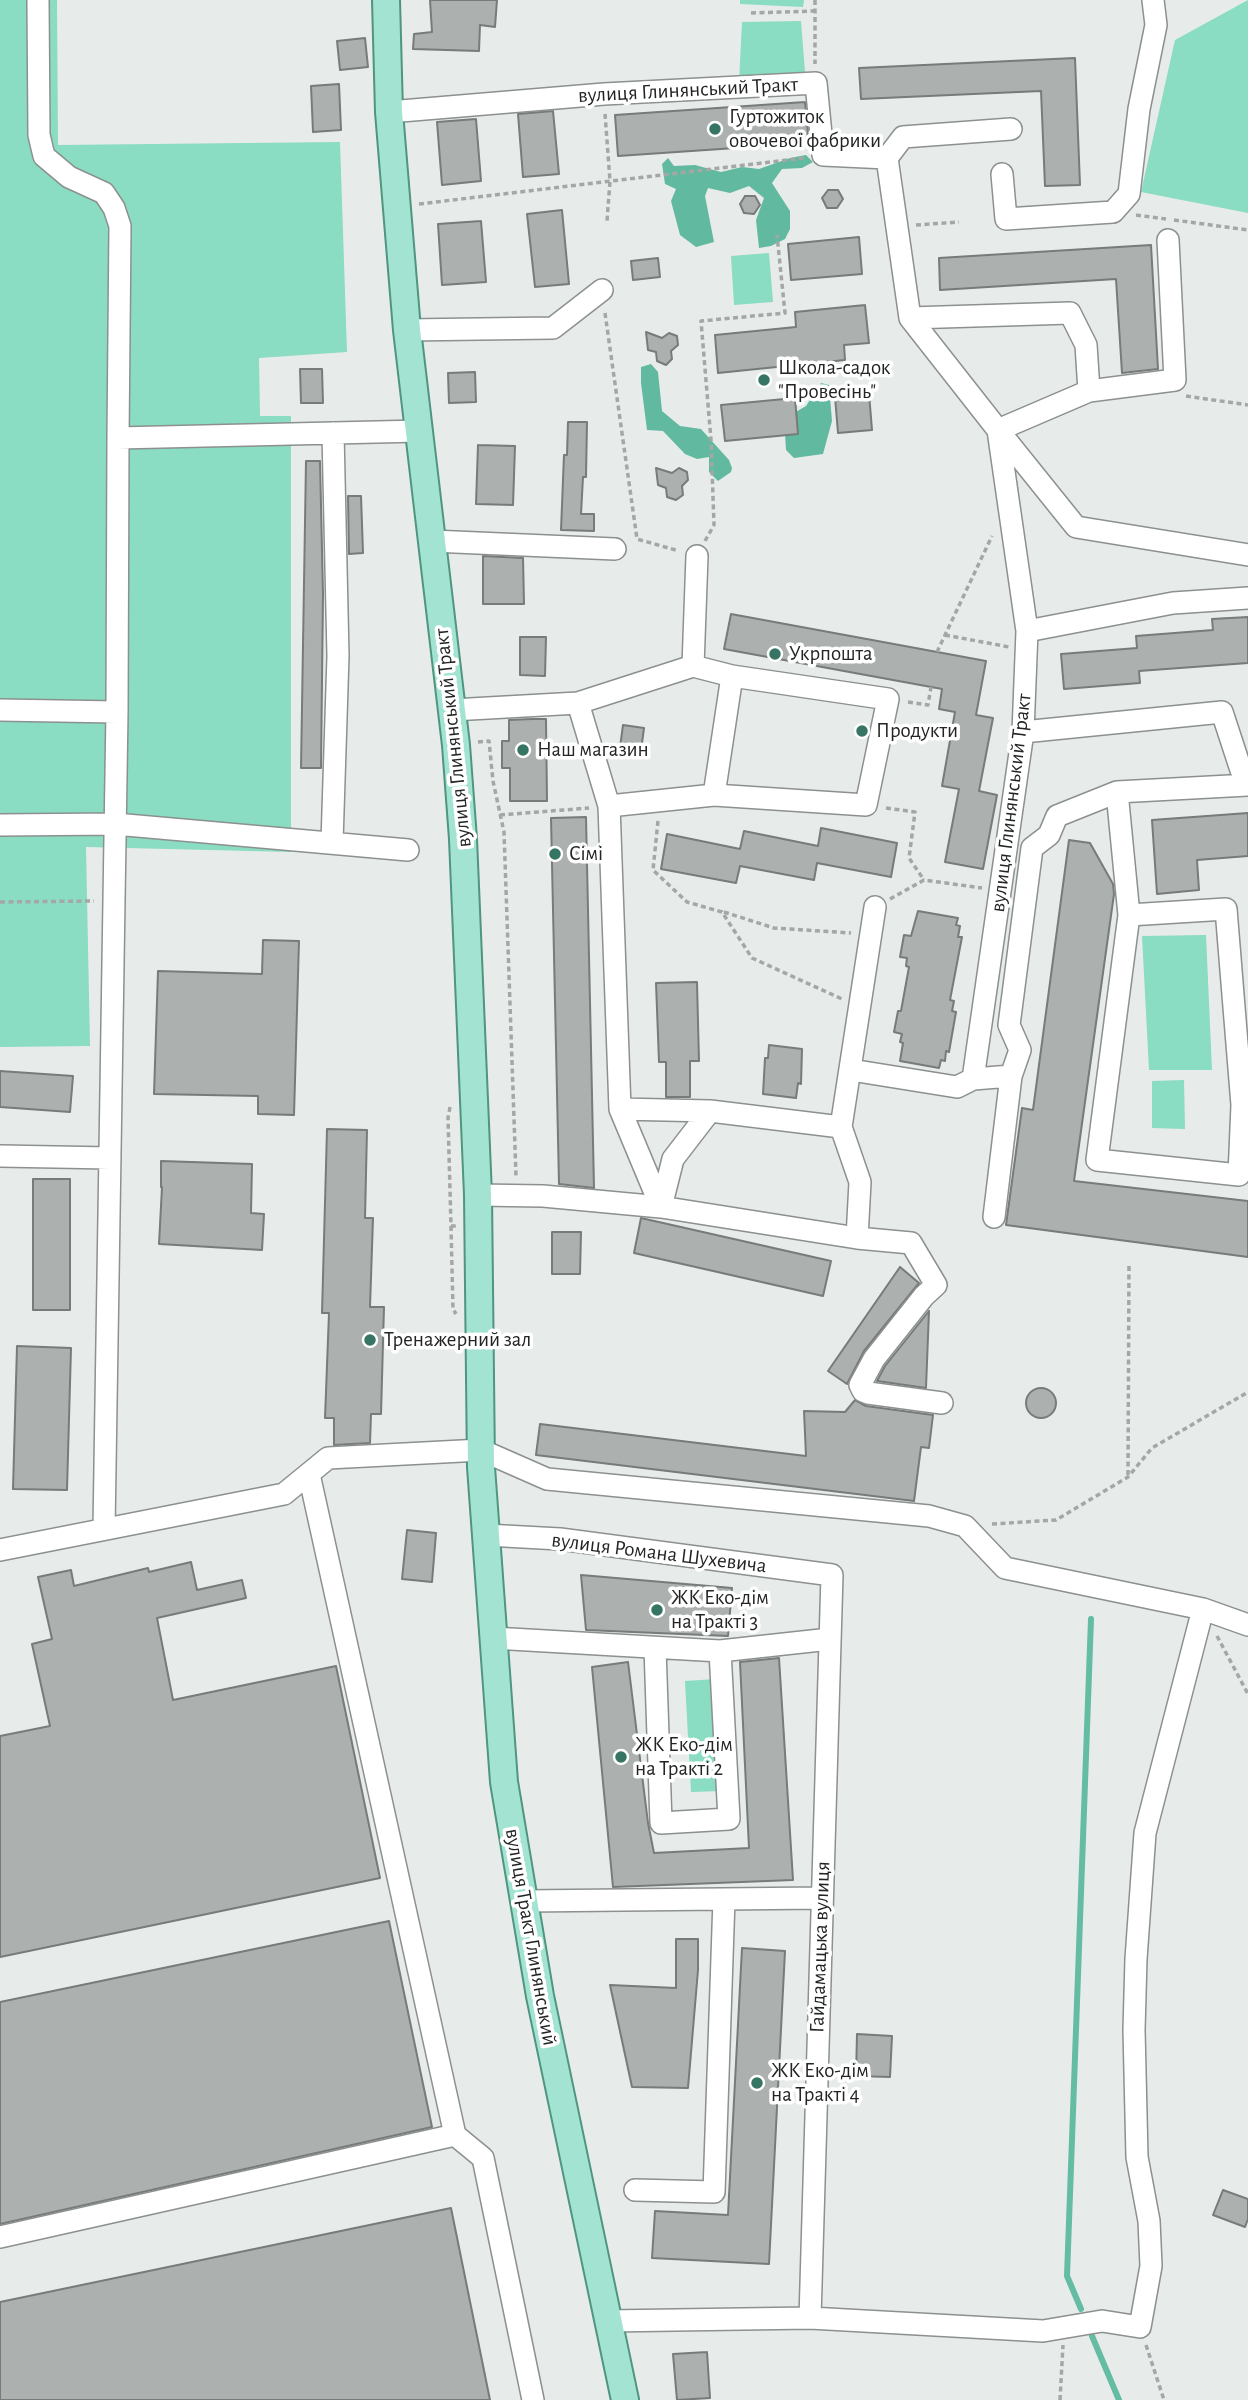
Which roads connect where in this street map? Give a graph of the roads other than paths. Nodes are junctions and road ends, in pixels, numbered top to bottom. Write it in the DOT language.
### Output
graph roads {
  1 [pos="38,0"];
  2 [pos="386,0"];
  3 [pos="1153,0"];
  4 [pos="389,112"];
  5 [pos="1011,130"];
  6 [pos="887,158"];
  7 [pos="1002,174"];
  8 [pos="1168,240"];
  9 [pos="602,290"];
  10 [pos="910,318"];
  11 [pos="407,330"];
  12 [pos="1089,391"];
  13 [pos="998,430"];
  14 [pos="420,431"];
  15 [pos="333,433"];
  16 [pos="118,438"];
  17 [pos="432,541"];
  18 [pos="615,549"];
  19 [pos="1248,555"];
  20 [pos="697,556"];
  21 [pos="1248,598"];
  22 [pos="1026,641"];
  23 [pos="693,666"];
  24 [pos="732,676"];
  25 [pos="578,703"];
  26 [pos="0,710"];
  27 [pos="452,710"];
  28 [pos="117,712"];
  29 [pos="1023,732"];
  30 [pos="1248,770"];
  31 [pos="1248,785"];
  32 [pos="1117,792"];
  33 [pos="714,795"];
  34 [pos="609,806"];
  35 [pos="116,824"];
  36 [pos="0,825"];
  37 [pos="332,842"];
  38 [pos="408,850"];
  39 [pos="875,908"];
  40 [pos="1129,915"];
  41 [pos="851,1070"];
  42 [pos="1011,1076"];
  43 [pos="973,1079"];
  44 [pos="1245,1105"];
  45 [pos="620,1109"];
  46 [pos="710,1111"];
  47 [pos="841,1127"];
  48 [pos="0,1156"];
  49 [pos="110,1158"];
  50 [pos="478,1195"];
  51 [pos="661,1206"];
  52 [pos="994,1217"];
  53 [pos="858,1238"];
  54 [pos="942,1403"];
  55 [pos="481,1459"];
  56 [pos="309,1474"];
  57 [pos="104,1529"];
  58 [pos="486,1535"];
  59 [pos="0,1550"];
  60 [pos="832,1575"];
  61 [pos="1203,1609"];
  62 [pos="1248,1625"];
  63 [pos="494,1638"];
  64 [pos="830,1639"];
  65 [pos="655,1647"];
  66 [pos="720,1651"];
  67 [pos="821,1898"];
  68 [pos="724,1899"];
  69 [pos="524,1901"];
  70 [pos="455,2135"];
  71 [pos="635,2190"];
  72 [pos="0,2237"];
  73 [pos="810,2318"];
  74 [pos="608,2321"];
  75 [pos="533,2400"];
  76 [pos="625,2400"];
  1 -- 16 [label="street"];
  2 -- 4 [label="main road, вулиця Глинянський Тракт"];
  3 -- 7 [label="street"];
  4 -- 6 [label="street, вулиця Глинянський Тракт"];
  4 -- 11 [label="main road, вулиця Глинянський Тракт"];
  5 -- 6 [label="street"];
  6 -- 10 [label="street"];
  8 -- 12 [label="street"];
  9 -- 11 [label="street"];
  10 -- 12 [label="street"];
  10 -- 13 [label="street"];
  11 -- 14 [label="main road, вулиця Глинянський Тракт"];
  12 -- 13 [label="street"];
  13 -- 19 [label="street"];
  13 -- 22 [label="street, вулиця Глинянський Тракт"];
  14 -- 15 [label="street"];
  14 -- 17 [label="main road, вулиця Глинянський Тракт"];
  15 -- 16 [label="street"];
  15 -- 37 [label="street"];
  16 -- 28 [label="street"];
  17 -- 18 [label="street"];
  17 -- 27 [label="main road, вулиця Глинянський Тракт"];
  20 -- 23 [label="street"];
  21 -- 22 [label="street"];
  22 -- 29 [label="street, вулиця Глинянський Тракт"];
  23 -- 24 [label="street"];
  23 -- 25 [label="street"];
  24 -- 33 [label="street"];
  24 -- 33 [label="street"];
  25 -- 27 [label="street"];
  25 -- 34 [label="street"];
  26 -- 28 [label="street"];
  27 -- 50 [label="main road, вулиця Глинянський Тракт"];
  28 -- 35 [label="street"];
  29 -- 30 [label="street"];
  29 -- 43 [label="street, вулиця Глинянський Тракт"];
  31 -- 32 [label="street"];
  32 -- 40 [label="street"];
  32 -- 42 [label="street"];
  33 -- 34 [label="street"];
  34 -- 45 [label="street"];
  35 -- 36 [label="street"];
  35 -- 37 [label="street"];
  35 -- 49 [label="street"];
  37 -- 38 [label="street"];
  39 -- 41 [label="street"];
  40 -- 44 [label="street"];
  40 -- 44 [label="street"];
  41 -- 43 [label="street"];
  41 -- 47 [label="street"];
  42 -- 43 [label="street"];
  42 -- 52 [label="street"];
  45 -- 46 [label="street"];
  45 -- 51 [label="street"];
  46 -- 47 [label="street"];
  46 -- 51 [label="street"];
  47 -- 53 [label="street"];
  48 -- 49 [label="street"];
  49 -- 57 [label="street"];
  50 -- 51 [label="street"];
  50 -- 55 [label="main road, вулиця Глинянський Тракт"];
  51 -- 53 [label="street"];
  53 -- 54 [label="street"];
  55 -- 56 [label="street"];
  55 -- 58 [label="main road, вулиця Тракт Глинянський"];
  55 -- 61 [label="street"];
  56 -- 57 [label="street"];
  56 -- 70 [label="street"];
  57 -- 59 [label="street"];
  58 -- 60 [label="street, вулиця Романа Шухевича"];
  58 -- 63 [label="main road, вулиця Тракт Глинянський"];
  60 -- 64 [label="street, Гайдамацька вулиця"];
  61 -- 62 [label="street"];
  61 -- 73 [label="street"];
  63 -- 65 [label="street"];
  63 -- 69 [label="main road, вулиця Тракт Глинянський"];
  64 -- 66 [label="street"];
  64 -- 67 [label="street, Гайдамацька вулиця"];
  65 -- 66 [label="street"];
  65 -- 66 [label="street"];
  67 -- 68 [label="street"];
  67 -- 73 [label="street, Гайдамацька вулиця"];
  68 -- 69 [label="street"];
  68 -- 71 [label="street"];
  69 -- 74 [label="main road, вулиця Тракт Глинянський"];
  70 -- 72 [label="street"];
  70 -- 75 [label="street"];
  73 -- 74 [label="street"];
  74 -- 76 [label="main road, вулиця Тракт Глинянський"];
}
